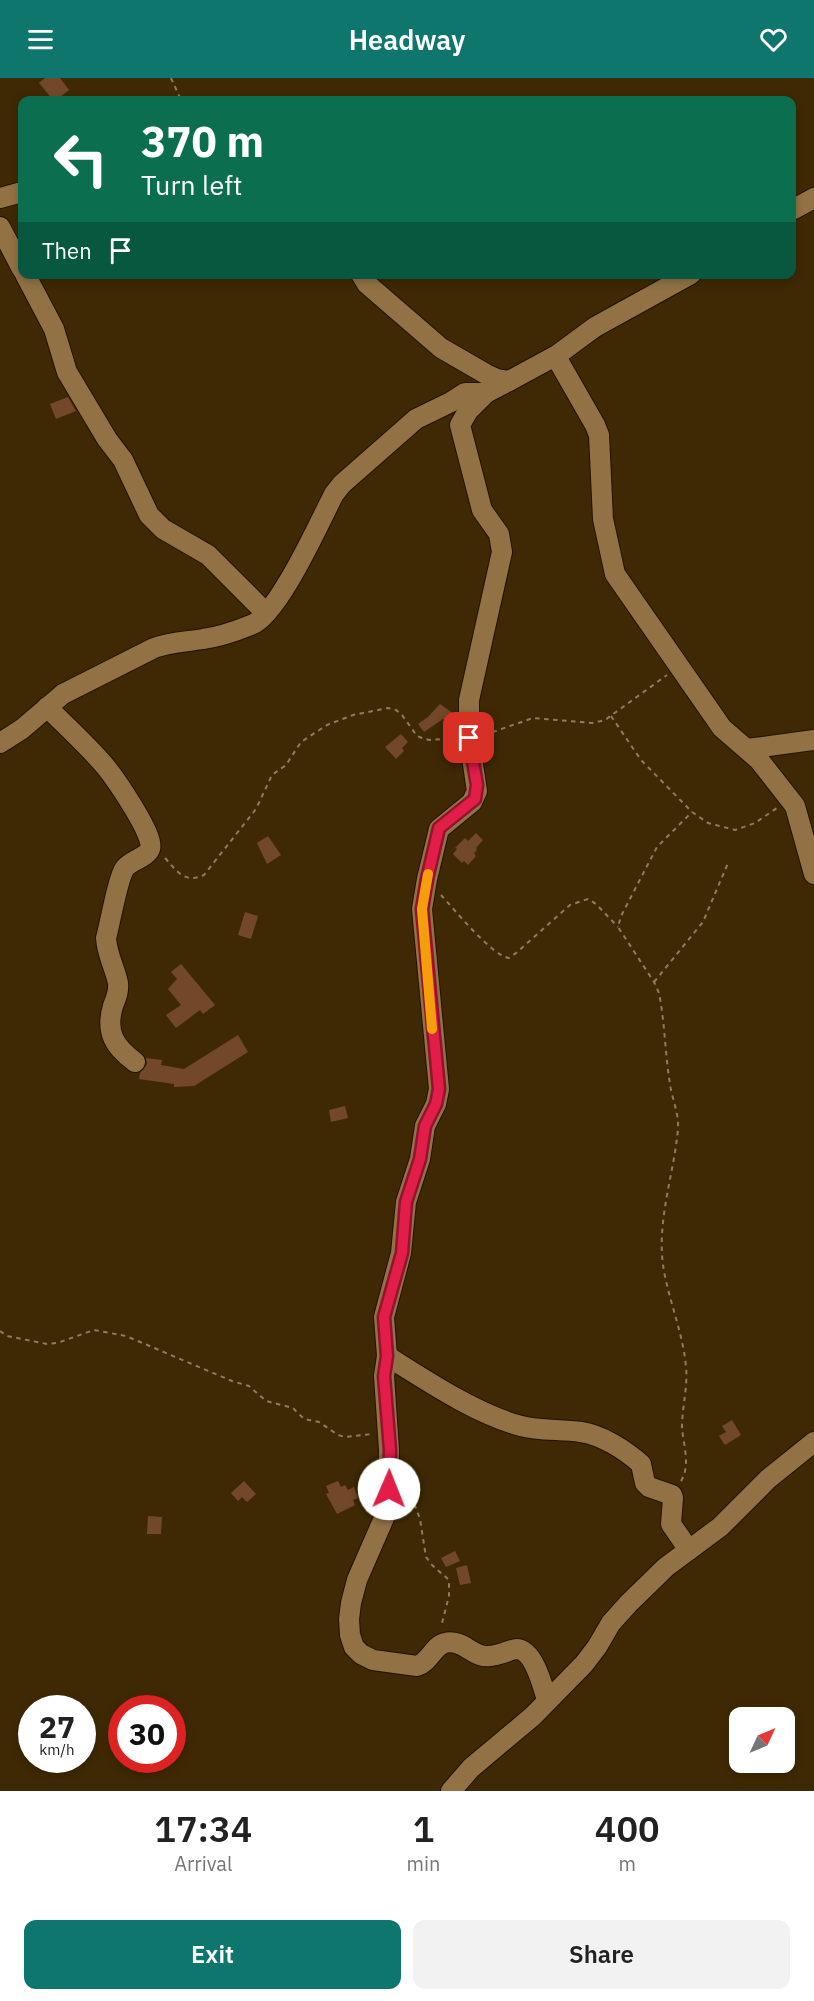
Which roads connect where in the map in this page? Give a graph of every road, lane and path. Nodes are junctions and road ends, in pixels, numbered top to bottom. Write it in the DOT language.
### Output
graph roads {
  1 [pos="171,78"];
  2 [pos="179,96"];
  3 [pos="18,193"];
  4 [pos="0,198"];
  5 [pos="814,198"];
  6 [pos="796,208"];
  7 [pos="0,227"];
  8 [pos="18,261"];
  9 [pos="28,279"];
  10 [pos="364,279"];
  11 [pos="682,279"];
  12 [pos="557,355"];
  13 [pos="509,381"];
  14 [pos="486,393"];
  15 [pos="451,402"];
  16 [pos="460,425"];
  17 [pos="266,613"];
  18 [pos="682,670"];
  19 [pos="47,707"];
  20 [pos="611,716"];
  21 [pos="470,739"];
  22 [pos="814,740"];
  23 [pos="0,743"];
  24 [pos="747,748"];
  25 [pos="789,798"];
  26 [pos="693,812"];
  27 [pos="150,848"];
  28 [pos="728,863"];
  29 [pos="814,873"];
  30 [pos="427,879"];
  31 [pos="618,927"];
  32 [pos="654,982"];
  33 [pos="135,1062"];
  34 [pos="0,1331"];
  35 [pos="387,1356"];
  36 [pos="388,1433"];
  37 [pos="814,1442"];
  38 [pos="403,1475"];
  39 [pos="672,1495"];
  40 [pos="689,1550"];
  41 [pos="439,1646"];
  42 [pos="548,1700"];
  43 [pos="451,1791"];
  1 -- 2 [label="path"];
  3 -- 4 [label="street"];
  5 -- 6 [label="street"];
  7 -- 8 [label="street"];
  9 -- 17 [label="street"];
  10 -- 13 [label="street"];
  11 -- 12 [label="street"];
  12 -- 13 [label="street"];
  12 -- 18 [label="street"];
  13 -- 14 [label="street"];
  14 -- 15 [label="street"];
  14 -- 16 [label="street"];
  15 -- 16 [label="street"];
  15 -- 17 [label="street"];
  16 -- 21 [label="street"];
  17 -- 19 [label="street"];
  18 -- 20 [label="path"];
  18 -- 24 [label="street"];
  19 -- 23 [label="street"];
  19 -- 27 [label="street"];
  20 -- 21 [label="path"];
  20 -- 26 [label="path"];
  21 -- 27 [label="path"];
  21 -- 30 [label="street"];
  22 -- 24 [label="street"];
  24 -- 25 [label="street"];
  25 -- 26 [label="path"];
  25 -- 29 [label="street"];
  26 -- 31 [label="path"];
  27 -- 33 [label="street"];
  28 -- 32 [label="path"];
  30 -- 31 [label="path"];
  30 -- 35 [label="street"];
  31 -- 32 [label="path"];
  32 -- 39 [label="path"];
  34 -- 36 [label="path"];
  35 -- 36 [label="street"];
  35 -- 39 [label="street"];
  36 -- 41 [label="street"];
  37 -- 40 [label="street"];
  38 -- 41 [label="path"];
  39 -- 40 [label="street"];
  40 -- 42 [label="street"];
  41 -- 42 [label="street"];
  42 -- 43 [label="street"];
}
